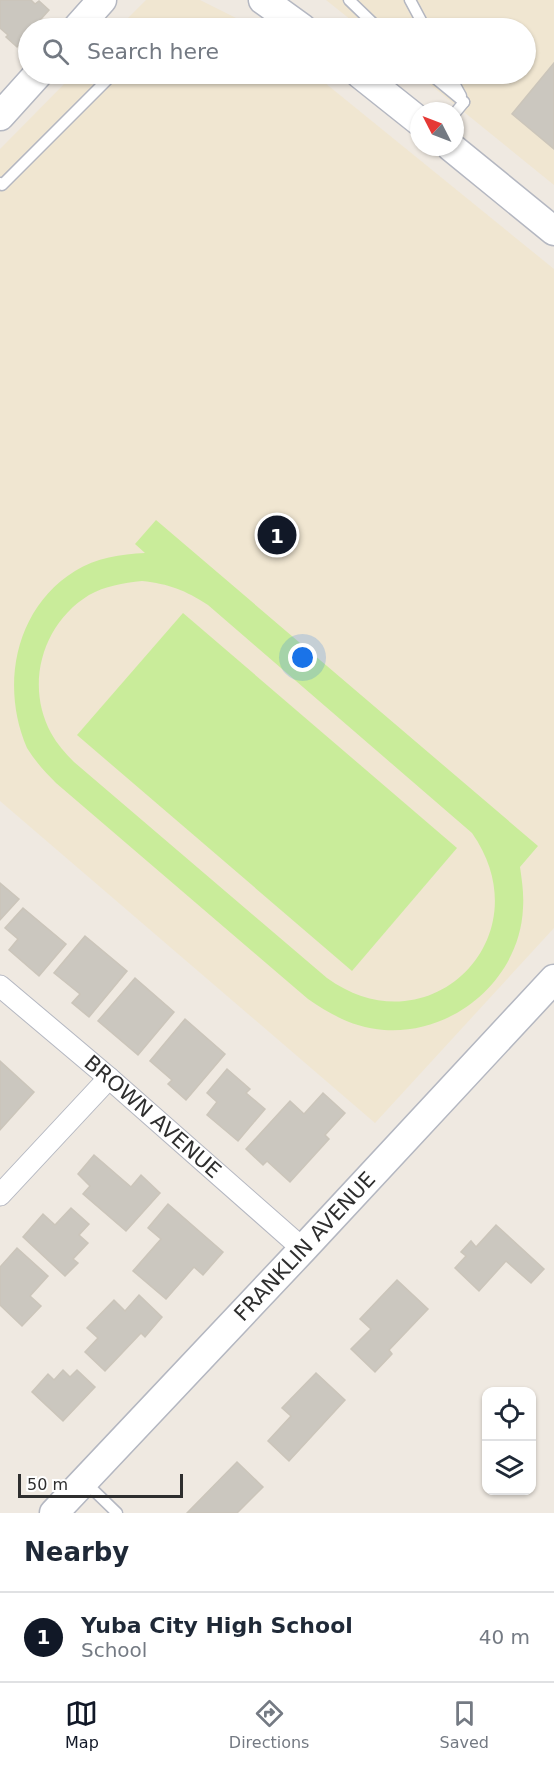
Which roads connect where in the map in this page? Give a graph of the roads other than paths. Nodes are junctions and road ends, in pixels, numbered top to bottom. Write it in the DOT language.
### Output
graph roads {
  1 [pos="102,0"];
  2 [pos="263,0"];
  3 [pos="349,0"];
  4 [pos="410,0"];
  5 [pos="86,18"];
  6 [pos="288,18"];
  7 [pos="368,18"];
  8 [pos="420,18"];
  9 [pos="29,84"];
  10 [pos="103,84"];
  11 [pos="372,84"];
  12 [pos="442,84"];
  13 [pos="454,84"];
  14 [pos="464,102"];
  15 [pos="410,115"];
  16 [pos="0,116"];
  17 [pos="462,156"];
  18 [pos="0,183"];
  19 [pos="554,231"];
  20 [pos="554,979"];
  21 [pos="0,986"];
  22 [pos="109,1078"];
  23 [pos="0,1195"];
  24 [pos="303,1249"];
  25 [pos="84,1481"];
  26 [pos="54,1513"];
  27 [pos="117,1513"];
  1 -- 5 [label="street"];
  2 -- 6 [label="street"];
  3 -- 7 [label="lane"];
  4 -- 8 [label="lane"];
  9 -- 16 [label="street"];
  10 -- 18 [label="lane"];
  11 -- 15 [label="street"];
  12 -- 14 [label="lane"];
  13 -- 14 [label="lane"];
  17 -- 19 [label="street"];
  20 -- 24 [label="street, FRANKLIN AVENUE"];
  21 -- 22 [label="street, BROWN AVENUE"];
  22 -- 23 [label="street"];
  22 -- 24 [label="street, BROWN AVENUE"];
  24 -- 25 [label="street, FRANKLIN AVENUE"];
  25 -- 26 [label="street, FRANKLIN AVENUE"];
  25 -- 27 [label="lane"];
}
